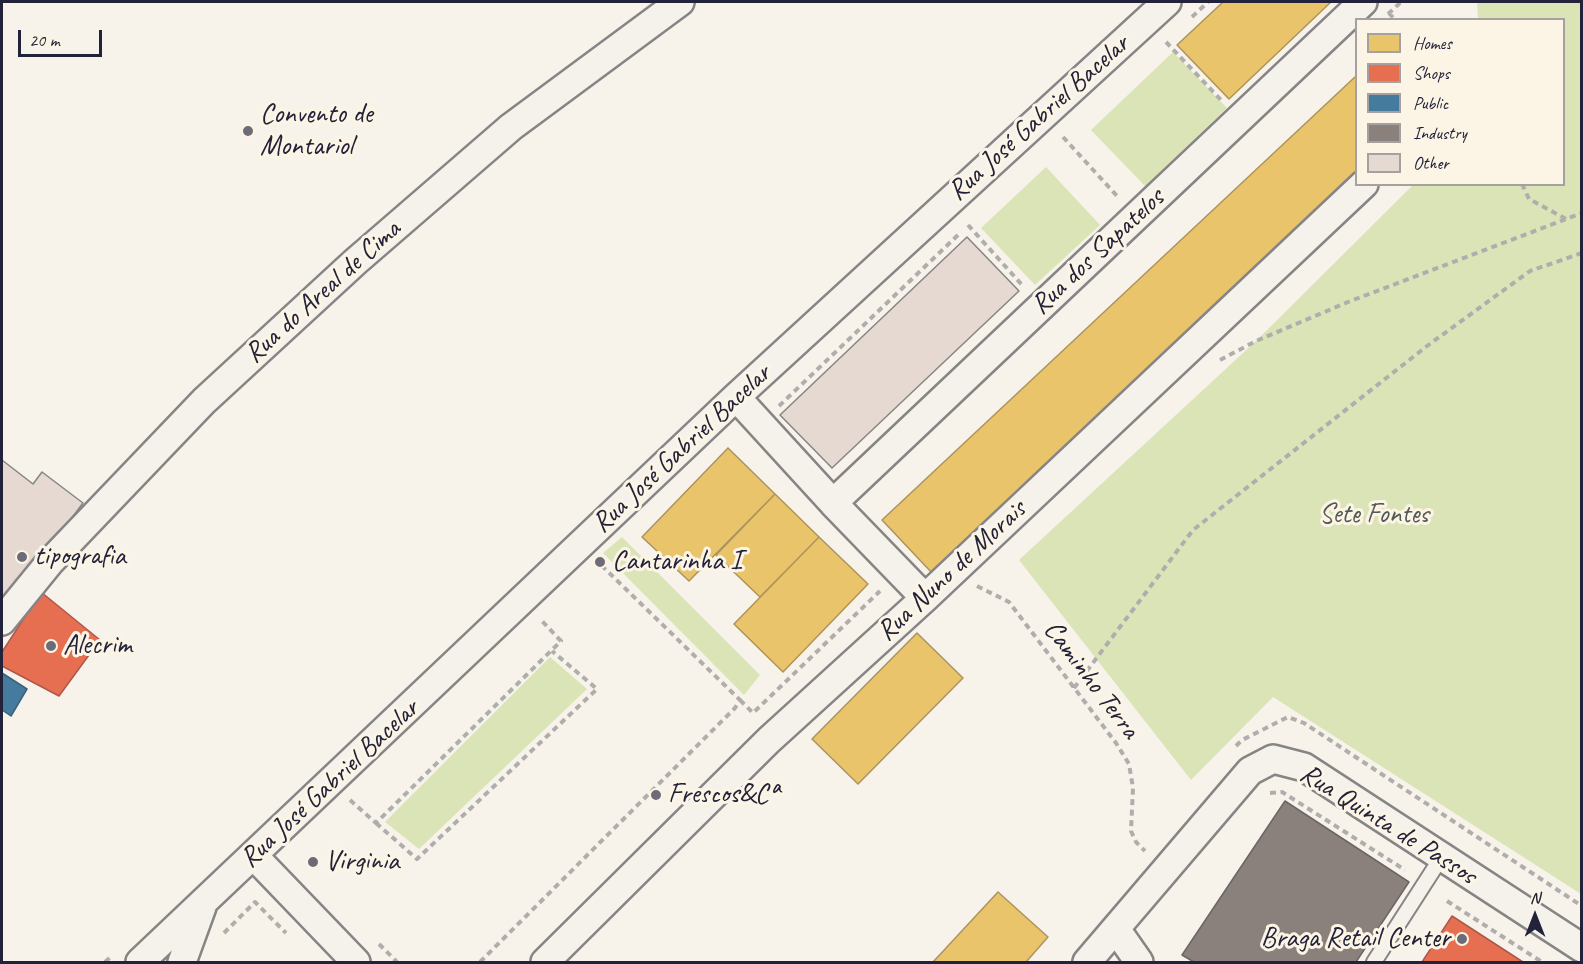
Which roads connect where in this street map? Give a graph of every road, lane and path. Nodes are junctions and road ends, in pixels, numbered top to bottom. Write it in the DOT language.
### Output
graph roads {
  1 [pos="680,2"];
  2 [pos="1167,2"];
  3 [pos="1363,2"];
  4 [pos="1401,2"];
  5 [pos="1393,18"];
  6 [pos="1166,42"];
  7 [pos="1222,100"];
  8 [pos="1063,136"];
  9 [pos="1362,186"];
  10 [pos="1523,186"];
  11 [pos="1118,197"];
  12 [pos="1581,213"];
  13 [pos="1566,219"];
  14 [pos="968,225"];
  15 [pos="959,233"];
  16 [pos="1581,253"];
  17 [pos="1030,294"];
  18 [pos="1215,363"];
  19 [pos="736,397"];
  20 [pos="772,412"];
  21 [pos="833,503"];
  22 [pos="596,560"];
  23 [pos="978,586"];
  24 [pos="883,588"];
  25 [pos="924,598"];
  26 [pos="538,617"];
  27 [pos="2,621"];
  28 [pos="552,651"];
  29 [pos="1074,688"];
  30 [pos="740,700"];
  31 [pos="1268,794"];
  32 [pos="343,807"];
  33 [pos="376,823"];
  34 [pos="1145,851"];
  35 [pos="254,856"];
  36 [pos="1441,858"];
  37 [pos="1405,870"];
  38 [pos="1447,901"];
  39 [pos="203,902"];
  40 [pos="1116,929"];
  41 [pos="291,938"];
  42 [pos="219,942"];
  43 [pos="1581,948"];
  44 [pos="140,963"];
  45 [pos="182,963"];
  46 [pos="356,963"];
  47 [pos="480,963"];
  48 [pos="545,963"];
  49 [pos="1087,963"];
  50 [pos="1138,963"];
  51 [pos="1374,963"];
  52 [pos="1542,963"];
  1 -- 27 [label="street, Rua do Areal de Cima"];
  2 -- 19 [label="street, Rua José Gabriel Bacelar"];
  3 -- 21 [label="street, Rua dos Sapatelos"];
  4 -- 5 [label="path"];
  6 -- 7 [label="path"];
  8 -- 11 [label="path"];
  9 -- 25 [label="street, Rua Nuno de Morais"];
  10 -- 13 [label="path"];
  12 -- 13 [label="path"];
  13 -- 18 [label="path"];
  14 -- 17 [label="path"];
  15 -- 20 [label="path"];
  16 -- 29 [label="path"];
  19 -- 21 [label="street"];
  19 -- 35 [label="street, Rua José Gabriel Bacelar"];
  21 -- 25 [label="street"];
  22 -- 30 [label="path"];
  23 -- 29 [label="path, Caminho Terra"];
  24 -- 30 [label="path"];
  25 -- 48 [label="street, Rua Nuno de Morais"];
  26 -- 28 [label="path"];
  28 -- 33 [label="path"];
  28 -- 33 [label="path"];
  29 -- 34 [label="path, Caminho Terra"];
  30 -- 47 [label="path"];
  31 -- 37 [label="path"];
  32 -- 33 [label="path"];
  35 -- 39 [label="street, Rua José Gabriel Bacelar"];
  35 -- 46 [label="street"];
  36 -- 40 [label="street, Rua Quinta de Passos"];
  36 -- 43 [label="street, Rua Quinta de Passos"];
  36 -- 51 [label="lane"];
  38 -- 52 [label="path"];
  39 -- 44 [label="street, Rua José Gabriel Bacelar"];
  39 -- 45 [label="street, Rua José Gabriel Bacelar"];
  40 -- 49 [label="street, Rua Quinta de Passos"];
  40 -- 50 [label="street"];
  41 -- 42 [label="path"];
}
